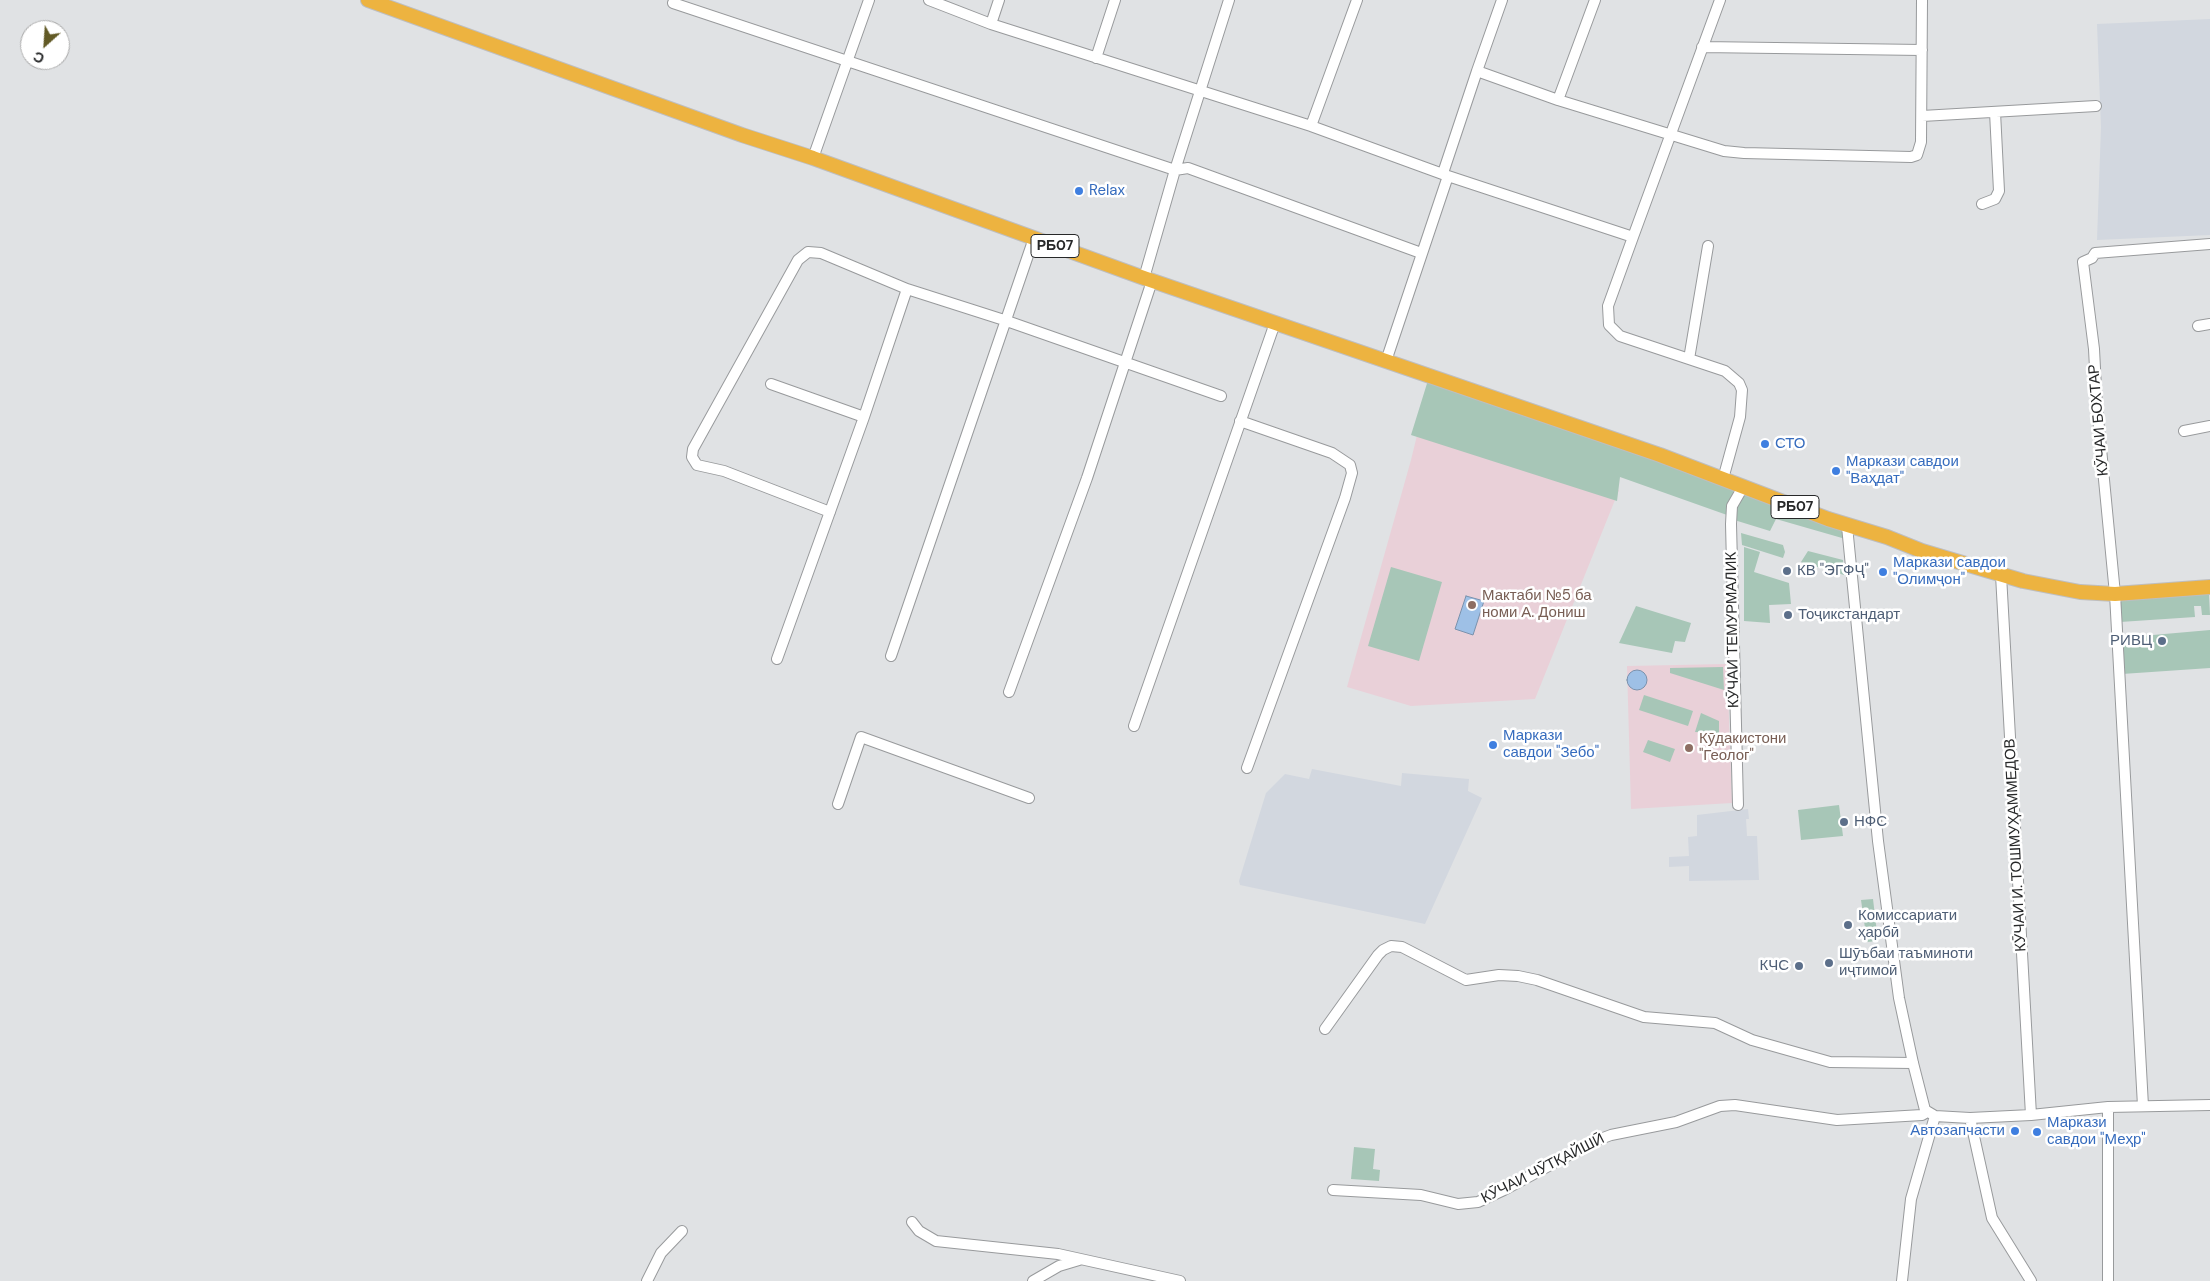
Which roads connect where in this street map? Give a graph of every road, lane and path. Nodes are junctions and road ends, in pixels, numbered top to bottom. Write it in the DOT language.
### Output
graph roads {
  1 [pos="368,0"];
  2 [pos="869,0"];
  3 [pos="929,0"];
  4 [pos="999,0"];
  5 [pos="1115,0"];
  6 [pos="1229,0"];
  7 [pos="1356,0"];
  8 [pos="1502,0"];
  9 [pos="1594,0"];
  10 [pos="1720,0"];
  11 [pos="1922,0"];
  12 [pos="673,3"];
  13 [pos="991,24"];
  14 [pos="1702,47"];
  15 [pos="1922,50"];
  16 [pos="1096,58"];
  17 [pos="847,61"];
  18 [pos="1477,71"];
  19 [pos="1200,91"];
  20 [pos="1558,100"];
  21 [pos="2096,106"];
  22 [pos="1995,112"];
  23 [pos="1922,116"];
  24 [pos="1311,126"];
  25 [pos="1669,135"];
  26 [pos="813,158"];
  27 [pos="1175,170"];
  28 [pos="1446,175"];
  29 [pos="1982,204"];
  30 [pos="1633,237"];
  31 [pos="1034,238"];
  32 [pos="2210,244"];
  33 [pos="1708,246"];
  34 [pos="1421,253"];
  35 [pos="1148,279"];
  36 [pos="907,289"];
  37 [pos="1004,320"];
  38 [pos="1275,323"];
  39 [pos="2210,324"];
  40 [pos="2198,326"];
  41 [pos="1689,359"];
  42 [pos="1386,360"];
  43 [pos="1125,363"];
  44 [pos="771,384"];
  45 [pos="1221,396"];
  46 [pos="864,417"];
  47 [pos="1240,422"];
  48 [pos="2210,426"];
  49 [pos="2184,431"];
  50 [pos="1723,479"];
  51 [pos="1743,487"];
  52 [pos="830,512"];
  53 [pos="1847,526"];
  54 [pos="2001,578"];
  55 [pos="2210,587"];
  56 [pos="2210,595"];
  57 [pos="2115,597"];
  58 [pos="891,656"];
  59 [pos="778,659"];
  60 [pos="1009,692"];
  61 [pos="1134,726"];
  62 [pos="1247,768"];
  63 [pos="1029,798"];
  64 [pos="838,804"];
  65 [pos="1738,806"];
  66 [pos="1325,1029"];
  67 [pos="1913,1064"];
  68 [pos="2210,1105"];
  69 [pos="2143,1106"];
  70 [pos="2108,1108"];
  71 [pos="1931,1114"];
  72 [pos="2031,1115"];
  73 [pos="1970,1118"];
  74 [pos="1333,1190"];
  75 [pos="912,1222"];
  76 [pos="682,1231"];
  77 [pos="1079,1260"];
  78 [pos="647,1281"];
  79 [pos="1032,1281"];
  80 [pos="1180,1281"];
  81 [pos="1902,1281"];
  82 [pos="2031,1281"];
  83 [pos="2108,1281"];
  1 -- 26 [label="highway, РБ07"];
  2 -- 17 [label="street"];
  3 -- 13 [label="street"];
  4 -- 13 [label="street"];
  5 -- 16 [label="street"];
  6 -- 19 [label="street"];
  7 -- 24 [label="street"];
  8 -- 18 [label="street"];
  9 -- 20 [label="street"];
  10 -- 14 [label="street"];
  11 -- 15 [label="street"];
  12 -- 17 [label="street"];
  13 -- 16 [label="street"];
  14 -- 15 [label="street"];
  14 -- 25 [label="street"];
  15 -- 23 [label="street"];
  16 -- 19 [label="street"];
  17 -- 26 [label="street"];
  17 -- 27 [label="street"];
  18 -- 20 [label="street"];
  18 -- 28 [label="street"];
  19 -- 24 [label="street"];
  19 -- 27 [label="street"];
  20 -- 25 [label="street"];
  21 -- 22 [label="street"];
  22 -- 23 [label="street"];
  22 -- 29 [label="street"];
  23 -- 25 [label="street"];
  24 -- 28 [label="street"];
  25 -- 30 [label="street"];
  26 -- 31 [label="highway, РБ07"];
  27 -- 34 [label="street"];
  27 -- 35 [label="street"];
  28 -- 30 [label="street"];
  28 -- 34 [label="street"];
  30 -- 41 [label="street"];
  31 -- 35 [label="highway, РБ07"];
  31 -- 37 [label="street"];
  32 -- 57 [label="street, КӮЧАИ БОХТАР"];
  33 -- 41 [label="street"];
  34 -- 42 [label="street"];
  35 -- 38 [label="highway, РБ07"];
  35 -- 43 [label="street"];
  36 -- 37 [label="street"];
  36 -- 46 [label="street"];
  36 -- 52 [label="street"];
  37 -- 43 [label="street"];
  37 -- 58 [label="street"];
  38 -- 42 [label="highway, РБ07"];
  38 -- 47 [label="street"];
  39 -- 40 [label="street"];
  41 -- 50 [label="street"];
  42 -- 50 [label="highway, РБ07"];
  43 -- 45 [label="street"];
  43 -- 60 [label="street"];
  44 -- 46 [label="street"];
  46 -- 52 [label="street"];
  47 -- 61 [label="street"];
  47 -- 62 [label="street"];
  48 -- 49 [label="street"];
  50 -- 51 [label="highway, РБ07"];
  51 -- 53 [label="highway, РБ07"];
  51 -- 65 [label="street, КӮЧАИ ТЕМУРМАЛИК"];
  52 -- 59 [label="street"];
  53 -- 54 [label="highway, РБ07"];
  53 -- 67 [label="street"];
  54 -- 57 [label="highway, РБ07"];
  54 -- 72 [label="street, КӮЧАИ И. ТОШМУҲАММЕДОВ"];
  55 -- 57 [label="highway, РБ07"];
  56 -- 57 [label="highway, РБ07"];
  57 -- 69 [label="street"];
  63 -- 64 [label="street"];
  66 -- 67 [label="street"];
  67 -- 71 [label="street"];
  68 -- 69 [label="street, КӮЧАИ ЧӮТҚАЙШӢ"];
  69 -- 70 [label="street, КӮЧАИ ЧӮТҚАЙШӢ"];
  70 -- 72 [label="street, КӮЧАИ ЧӮТҚАЙШӢ"];
  70 -- 83 [label="street"];
  71 -- 73 [label="street, КӮЧАИ ЧӮТҚАЙШӢ"];
  71 -- 74 [label="street, КӮЧАИ ЧӮТҚАЙШӢ"];
  71 -- 81 [label="street"];
  72 -- 73 [label="street, КӮЧАИ ЧӮТҚАЙШӢ"];
  73 -- 82 [label="street"];
  75 -- 77 [label="street"];
  76 -- 78 [label="street"];
  77 -- 79 [label="street"];
  77 -- 80 [label="street"];
}
